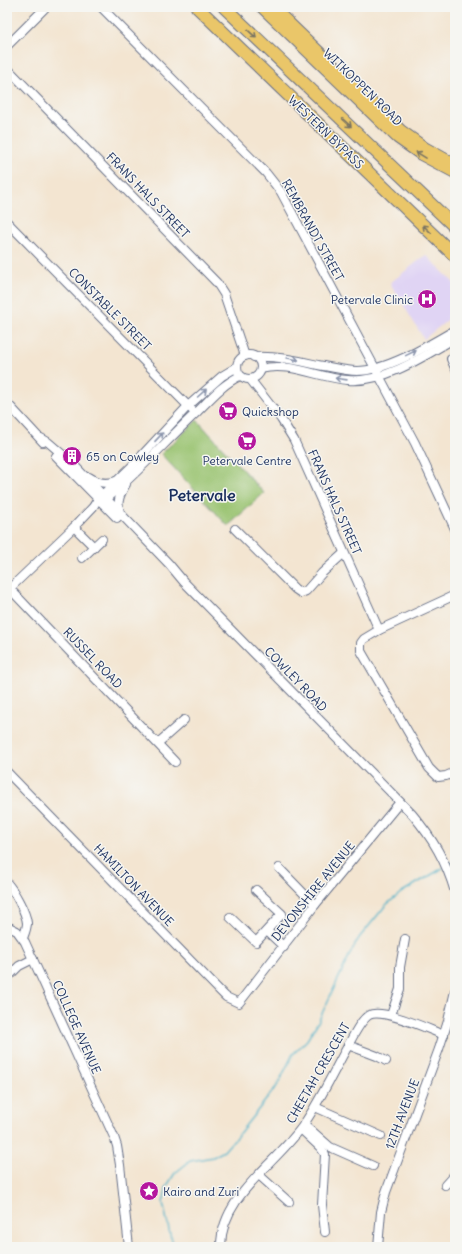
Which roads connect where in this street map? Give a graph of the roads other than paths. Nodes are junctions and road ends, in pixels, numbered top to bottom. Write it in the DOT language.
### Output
graph roads {
  1 [pos="46,7"];
  2 [pos="101,7"];
  3 [pos="197,7"];
  4 [pos="224,7"];
  5 [pos="261,7"];
  6 [pos="273,7"];
  7 [pos="7,46"];
  8 [pos="7,68"];
  9 [pos="455,164"];
  10 [pos="455,173"];
  11 [pos="7,222"];
  12 [pos="455,227"];
  13 [pos="455,256"];
  14 [pos="455,330"];
  15 [pos="455,338"];
  16 [pos="455,355"];
  17 [pos="246,356"];
  18 [pos="254,357"];
  19 [pos="237,367"];
  20 [pos="455,368"];
  21 [pos="261,369"];
  22 [pos="375,369"];
  23 [pos="240,376"];
  24 [pos="380,377"];
  25 [pos="253,378"];
  26 [pos="7,404"];
  27 [pos="188,406"];
  28 [pos="195,414"];
  29 [pos="41,438"];
  30 [pos="70,461"];
  31 [pos="118,480"];
  32 [pos="128,480"];
  33 [pos="102,499"];
  34 [pos="125,519"];
  35 [pos="74,527"];
  36 [pos="235,529"];
  37 [pos="455,529"];
  38 [pos="102,539"];
  39 [pos="94,547"];
  40 [pos="344,553"];
  41 [pos="82,558"];
  42 [pos="174,572"];
  43 [pos="8,590"];
  44 [pos="455,595"];
  45 [pos="379,630"];
  46 [pos="184,720"];
  47 [pos="158,744"];
  48 [pos="176,762"];
  49 [pos="7,772"];
  50 [pos="455,772"];
  51 [pos="400,802"];
  52 [pos="279,868"];
  53 [pos="7,883"];
  54 [pos="256,890"];
  55 [pos="455,892"];
  56 [pos="315,905"];
  57 [pos="230,917"];
  58 [pos="7,926"];
  59 [pos="268,931"];
  60 [pos="23,938"];
  61 [pos="406,939"];
  62 [pos="284,947"];
  63 [pos="33,959"];
  64 [pos="7,978"];
  65 [pos="455,990"];
  66 [pos="245,996"];
  67 [pos="391,1015"];
  68 [pos="444,1035"];
  69 [pos="348,1046"];
  70 [pos="386,1062"];
  71 [pos="315,1107"];
  72 [pos="302,1126"];
  73 [pos="381,1136"];
  74 [pos="373,1166"];
  75 [pos="455,1174"];
  76 [pos="259,1175"];
  77 [pos="445,1185"];
  78 [pos="289,1202"];
  79 [pos="325,1232"];
  80 [pos="129,1247"];
  81 [pos="221,1247"];
  82 [pos="378,1247"];
  1 -- 7 [label="street"];
  2 -- 22 [label="street, REMBRANDT STREET"];
  13 -- 3 [label="highway, WESTERN BYPASS, one-way"];
  4 -- 12 [label="highway, WESTERN BYPASS, one-way"];
  10 -- 5 [label="main road, WITKOPPEN ROAD, one-way"];
  6 -- 9 [label="main road, WITKOPPEN ROAD"];
  8 -- 17 [label="street, FRANS HALS STREET"];
  11 -- 27 [label="street, CONSTABLE STREET"];
  22 -- 14 [label="street, one-way"];
  15 -- 24 [label="street"];
  16 -- 20 [label="street"];
  17 -- 18 [label="street"];
  17 -- 19 [label="street"];
  18 -- 21 [label="street"];
  18 -- 22 [label="street, one-way"];
  19 -- 23 [label="street"];
  27 -- 19 [label="street, one-way"];
  24 -- 21 [label="street, one-way"];
  21 -- 25 [label="street"];
  22 -- 24 [label="street, REMBRANDT STREET"];
  23 -- 25 [label="street"];
  23 -- 28 [label="street"];
  24 -- 37 [label="street, REMBRANDT STREET"];
  25 -- 40 [label="street, FRANS HALS STREET"];
  26 -- 29 [label="street, COWLEY ROAD"];
  27 -- 28 [label="street, CONSTABLE STREET"];
  31 -- 27 [label="street, one-way"];
  28 -- 32 [label="street"];
  29 -- 30 [label="street, COWLEY ROAD"];
  29 -- 33 [label="street, COWLEY ROAD"];
  30 -- 31 [label="street"];
  30 -- 33 [label="street, COWLEY ROAD"];
  31 -- 33 [label="street"];
  32 -- 33 [label="street"];
  32 -- 34 [label="street"];
  33 -- 34 [label="street, COWLEY ROAD"];
  33 -- 35 [label="street"];
  33 -- 42 [label="street, COWLEY ROAD"];
  34 -- 42 [label="street, COWLEY ROAD"];
  35 -- 39 [label="street"];
  35 -- 43 [label="street"];
  36 -- 40 [label="street"];
  38 -- 39 [label="street"];
  39 -- 41 [label="street"];
  40 -- 45 [label="street, FRANS HALS STREET"];
  42 -- 51 [label="street, COWLEY ROAD"];
  43 -- 47 [label="street, RUSSEL ROAD"];
  44 -- 45 [label="street"];
  45 -- 50 [label="street"];
  46 -- 47 [label="street"];
  47 -- 48 [label="street, RUSSEL ROAD"];
  49 -- 66 [label="street, HAMILTON AVENUE"];
  51 -- 55 [label="street"];
  51 -- 56 [label="street, DEVONSHIRE AVENUE"];
  52 -- 56 [label="street"];
  53 -- 60 [label="street"];
  54 -- 59 [label="street"];
  56 -- 62 [label="street, DEVONSHIRE AVENUE"];
  57 -- 59 [label="street"];
  58 -- 60 [label="street, COLLEGE AVENUE"];
  59 -- 62 [label="street"];
  60 -- 63 [label="street, COLLEGE AVENUE"];
  61 -- 67 [label="street"];
  62 -- 66 [label="street, DEVONSHIRE AVENUE"];
  63 -- 64 [label="street"];
  63 -- 80 [label="street, COLLEGE AVENUE"];
  65 -- 68 [label="street, 12TH AVENUE"];
  67 -- 68 [label="street, CHEETAH CRESCENT"];
  67 -- 69 [label="street, CHEETAH CRESCENT"];
  68 -- 82 [label="street, 12TH AVENUE"];
  69 -- 70 [label="street"];
  69 -- 71 [label="street, CHEETAH CRESCENT"];
  71 -- 72 [label="street, CHEETAH CRESCENT"];
  71 -- 73 [label="street"];
  72 -- 74 [label="street"];
  72 -- 76 [label="street, CHEETAH CRESCENT"];
  72 -- 79 [label="street"];
  75 -- 77 [label="street"];
  76 -- 78 [label="street"];
  76 -- 81 [label="street, CHEETAH CRESCENT"];
}
